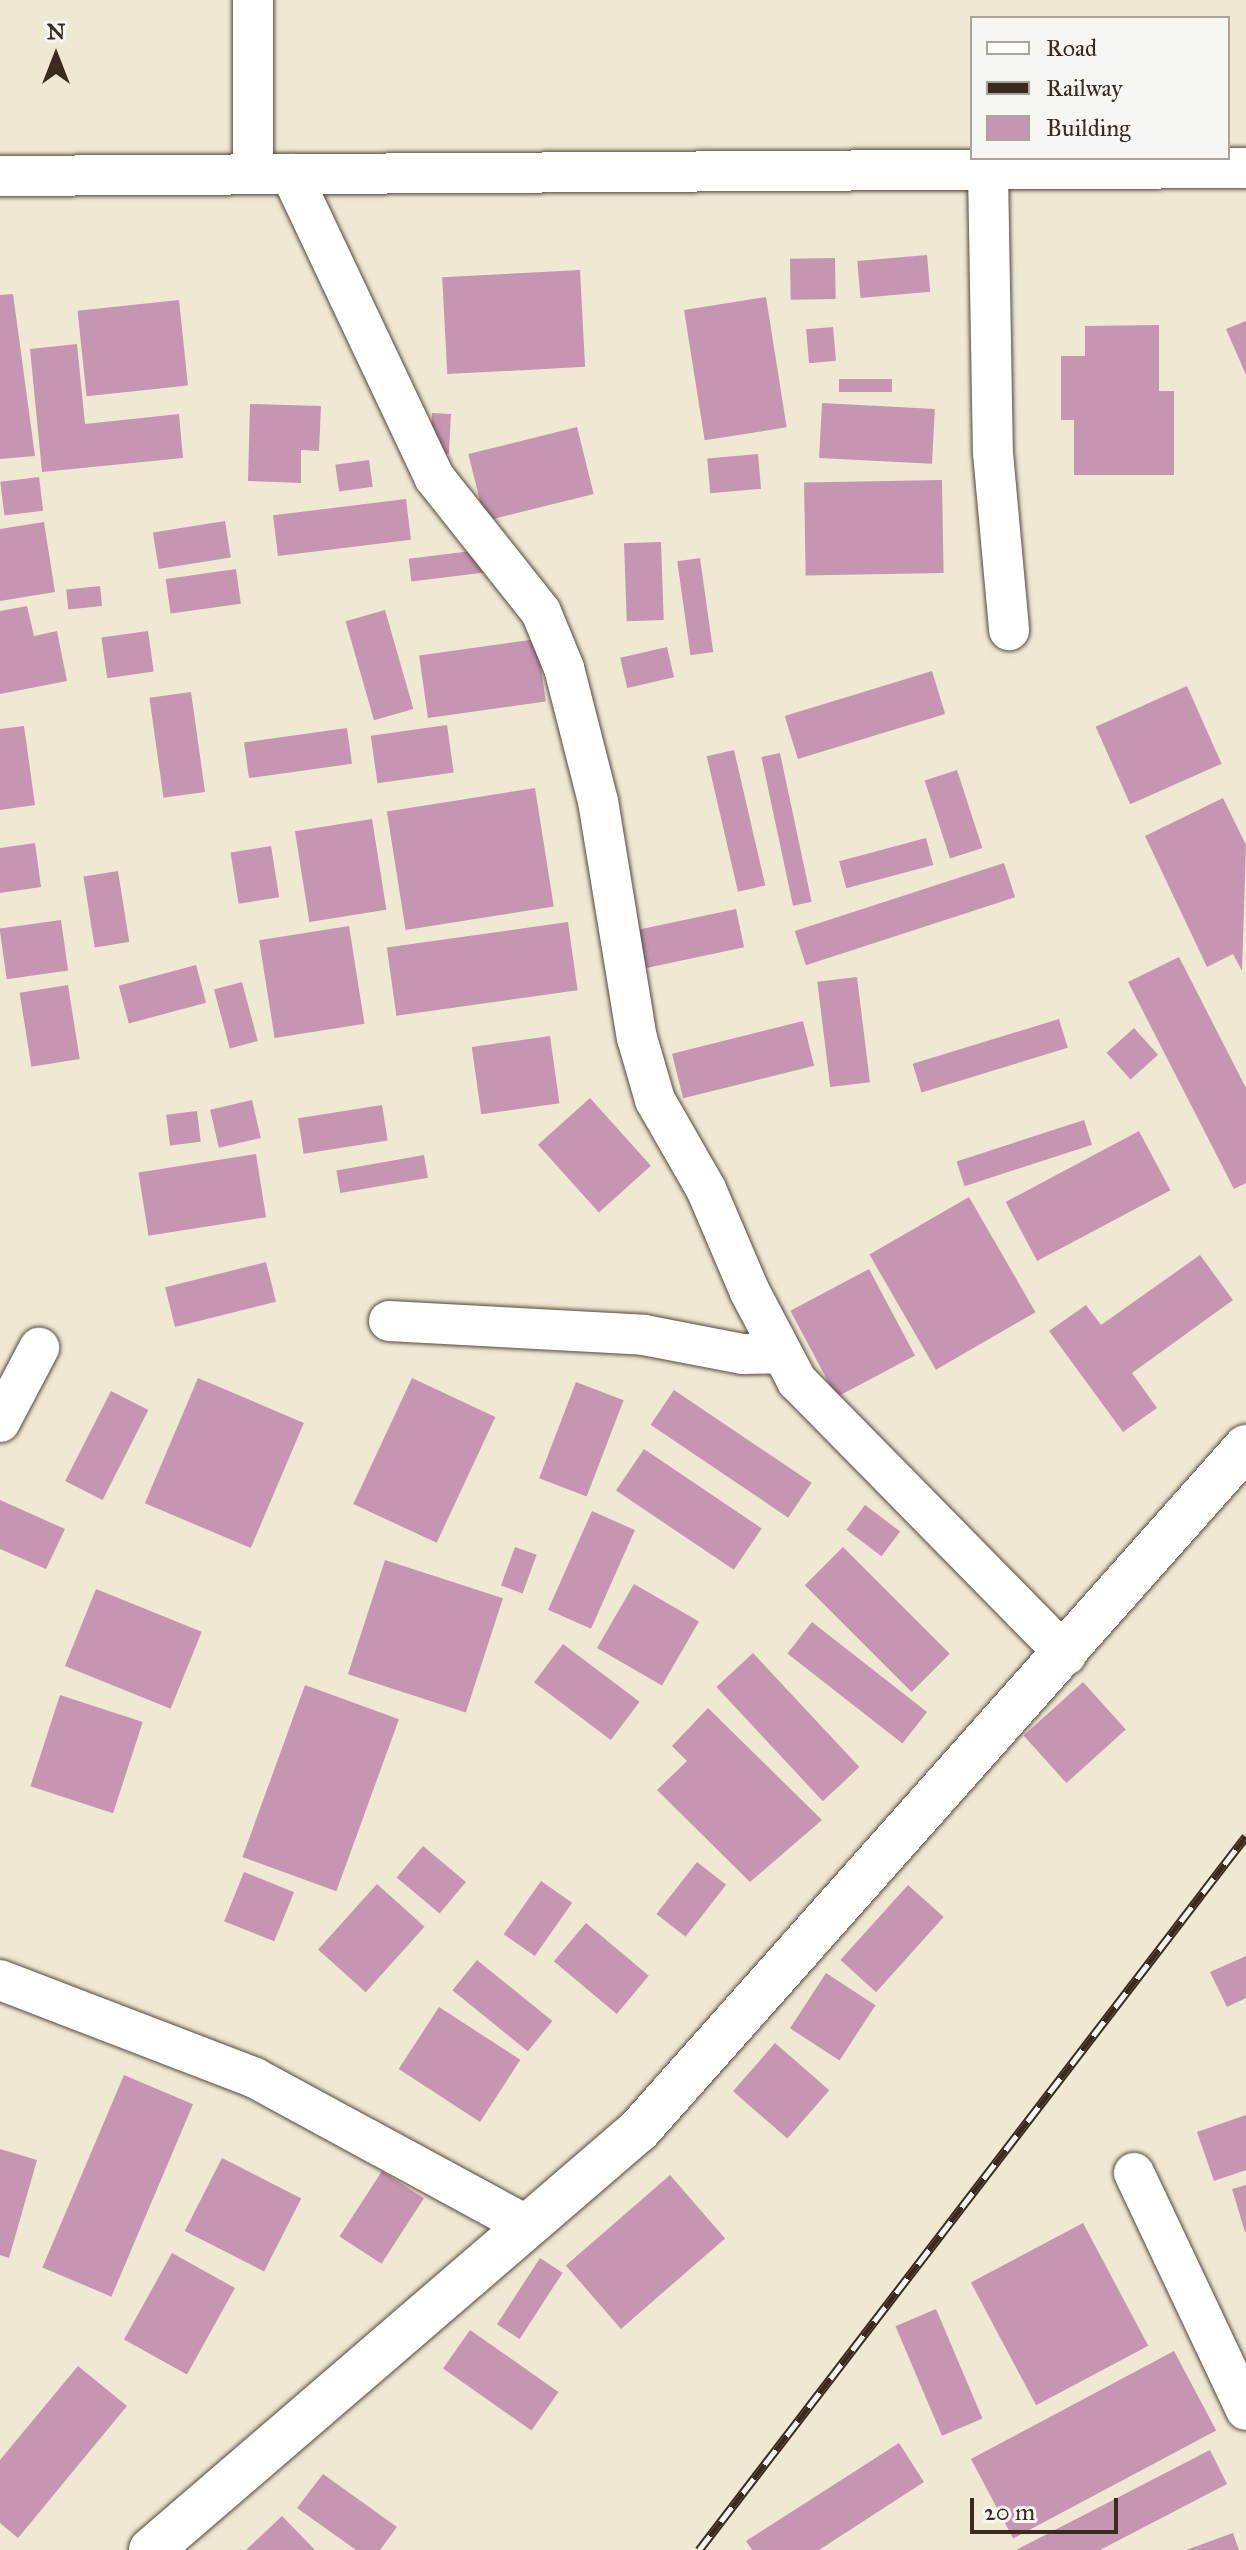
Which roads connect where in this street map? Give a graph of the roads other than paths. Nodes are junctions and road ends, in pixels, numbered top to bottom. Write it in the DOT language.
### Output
graph roads {
  1 [pos="253,0"];
  2 [pos="1246,168"];
  3 [pos="988,171"];
  4 [pos="272,174"];
  5 [pos="0,176"];
  6 [pos="1009,630"];
  7 [pos="389,1321"];
  8 [pos="39,1348"];
  9 [pos="782,1353"];
  10 [pos="0,1422"];
  11 [pos="1246,1447"];
  12 [pos="1066,1655"];
  13 [pos="0,1980"];
  14 [pos="1134,2173"];
  15 [pos="528,2226"];
  16 [pos="1246,2410"];
  17 [pos="151,2550"];
  1 -- 4 [label="street"];
  2 -- 3 [label="street"];
  3 -- 4 [label="street"];
  3 -- 6 [label="street"];
  4 -- 5 [label="street"];
  4 -- 9 [label="street"];
  7 -- 9 [label="street"];
  8 -- 10 [label="street"];
  9 -- 12 [label="street"];
  11 -- 12 [label="street"];
  12 -- 15 [label="street"];
  13 -- 15 [label="street"];
  14 -- 16 [label="street"];
  15 -- 17 [label="street"];
}
